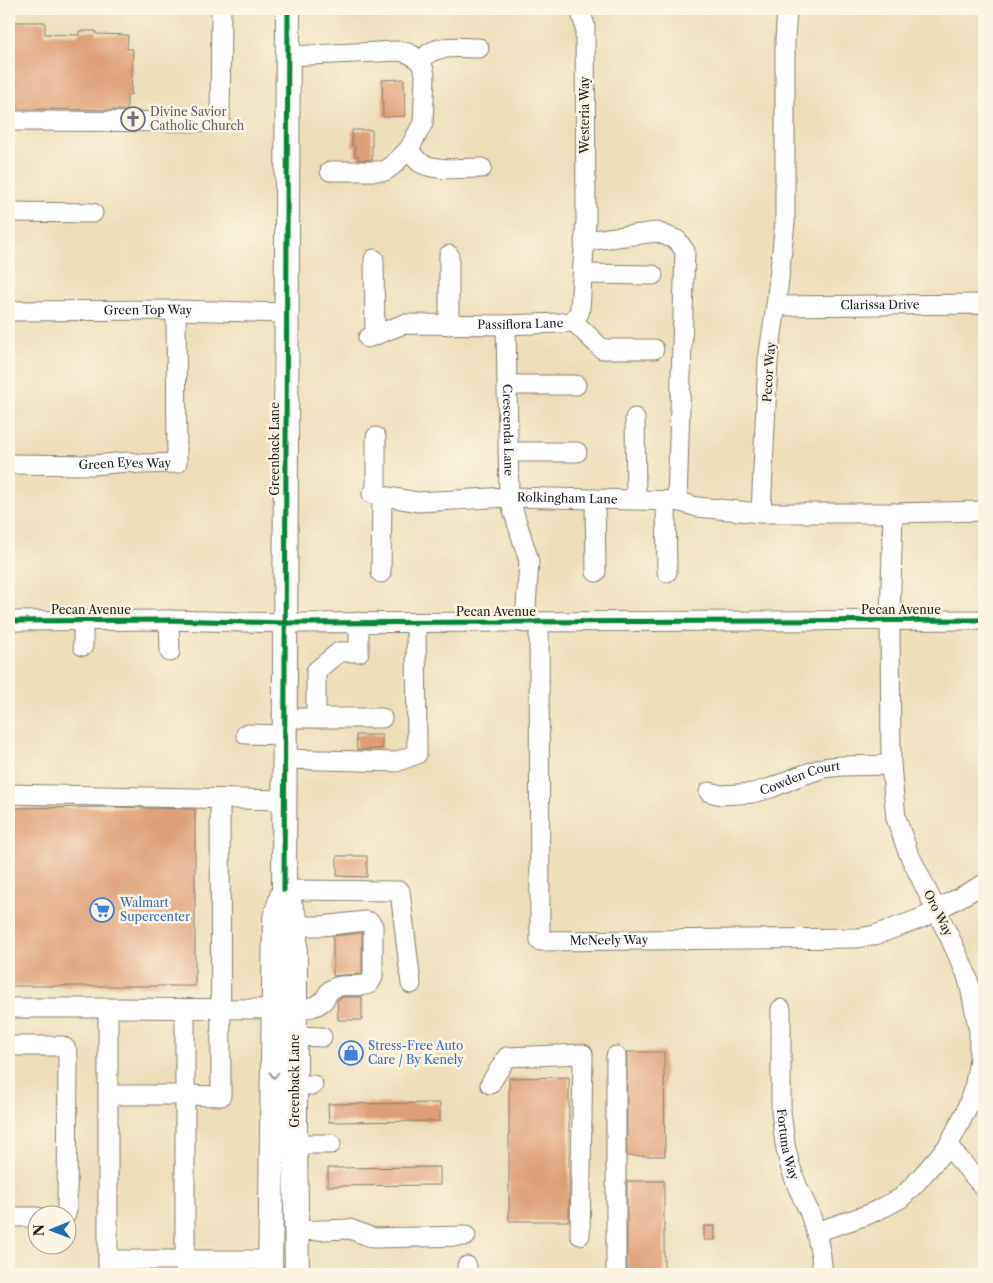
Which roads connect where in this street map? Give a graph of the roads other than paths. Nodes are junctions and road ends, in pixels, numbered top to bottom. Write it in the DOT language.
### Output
graph roads {
  1 [pos="221,9"];
  2 [pos="288,9"];
  3 [pos="580,9"];
  4 [pos="787,9"];
  5 [pos="479,48"];
  6 [pos="288,56"];
  7 [pos="421,63"];
  8 [pos="9,121"];
  9 [pos="409,149"];
  10 [pos="482,168"];
  11 [pos="330,171"];
  12 [pos="9,212"];
  13 [pos="93,213"];
  14 [pos="586,221"];
  15 [pos="584,241"];
  16 [pos="449,255"];
  17 [pos="374,259"];
  18 [pos="583,274"];
  19 [pos="653,274"];
  20 [pos="984,304"];
  21 [pos="776,306"];
  22 [pos="176,310"];
  23 [pos="9,311"];
  24 [pos="286,313"];
  25 [pos="574,321"];
  26 [pos="449,325"];
  27 [pos="506,325"];
  28 [pos="654,349"];
  29 [pos="507,385"];
  30 [pos="576,385"];
  31 [pos="635,418"];
  32 [pos="376,437"];
  33 [pos="508,452"];
  34 [pos="577,452"];
  35 [pos="9,464"];
  36 [pos="377,495"];
  37 [pos="509,498"];
  38 [pos="595,499"];
  39 [pos="636,500"];
  40 [pos="672,501"];
  41 [pos="984,511"];
  42 [pos="761,513"];
  43 [pos="894,513"];
  44 [pos="596,572"];
  45 [pos="667,572"];
  46 [pos="381,573"];
  47 [pos="83,620"];
  48 [pos="169,620"];
  49 [pos="890,620"];
  50 [pos="984,620"];
  51 [pos="9,621"];
  52 [pos="359,622"];
  53 [pos="416,622"];
  54 [pos="532,622"];
  55 [pos="284,624"];
  56 [pos="83,646"];
  57 [pos="170,652"];
  58 [pos="316,718"];
  59 [pos="382,718"];
  60 [pos="284,726"];
  61 [pos="246,734"];
  62 [pos="284,759"];
  63 [pos="891,765"];
  64 [pos="709,792"];
  65 [pos="9,794"];
  66 [pos="220,799"];
  67 [pos="284,800"];
  68 [pos="984,884"];
  69 [pos="284,890"];
  70 [pos="936,909"];
  71 [pos="285,926"];
  72 [pos="411,984"];
  73 [pos="9,1008"];
  74 [pos="108,1008"];
  75 [pos="185,1009"];
  76 [pos="285,1009"];
  77 [pos="781,1009"];
  78 [pos="220,1010"];
  79 [pos="322,1037"];
  80 [pos="295,1043"];
  81 [pos="9,1046"];
  82 [pos="616,1056"];
  83 [pos="490,1084"];
  84 [pos="108,1095"];
  85 [pos="185,1095"];
  86 [pos="284,1144"];
  87 [pos="331,1144"];
  88 [pos="948,1146"];
  89 [pos="272,1172"];
  90 [pos="984,1188"];
  91 [pos="68,1206"];
  92 [pos="9,1217"];
  93 [pos="28,1217"];
  94 [pos="297,1230"];
  95 [pos="816,1232"];
  96 [pos="580,1235"];
  97 [pos="466,1236"];
  98 [pos="108,1267"];
  99 [pos="185,1267"];
  100 [pos="270,1267"];
  101 [pos="297,1274"];
  102 [pos="616,1274"];
  103 [pos="823,1274"];
  1 -- 8 [label="street"];
  2 -- 6 [label="main road, Greenback Lane"];
  3 -- 14 [label="street, Westeria Way"];
  4 -- 21 [label="street, Pecor Way"];
  5 -- 7 [label="street"];
  6 -- 7 [label="street"];
  6 -- 24 [label="main road, Greenback Lane"];
  7 -- 9 [label="street"];
  9 -- 10 [label="street"];
  9 -- 11 [label="street"];
  12 -- 13 [label="street"];
  14 -- 15 [label="street, Passiflora Lane"];
  15 -- 18 [label="street, Passiflora Lane"];
  15 -- 40 [label="street"];
  16 -- 26 [label="street"];
  17 -- 26 [label="street, Passiflora Lane"];
  18 -- 19 [label="street"];
  18 -- 25 [label="street, Passiflora Lane"];
  20 -- 21 [label="street, Clarissa Drive"];
  21 -- 42 [label="street, Pecor Way"];
  22 -- 23 [label="street, Green Top Way"];
  22 -- 24 [label="street, Green Top Way"];
  22 -- 35 [label="street, Green Eyes Way"];
  24 -- 55 [label="main road, Greenback Lane"];
  25 -- 27 [label="street, Passiflora Lane"];
  25 -- 28 [label="street"];
  26 -- 27 [label="street, Passiflora Lane"];
  27 -- 29 [label="street, Crescenda Lane"];
  29 -- 30 [label="street"];
  29 -- 33 [label="street, Crescenda Lane"];
  31 -- 39 [label="street"];
  32 -- 36 [label="street"];
  33 -- 34 [label="street"];
  33 -- 37 [label="street, Crescenda Lane"];
  36 -- 37 [label="street, Rolkingham Lane"];
  36 -- 46 [label="street"];
  37 -- 38 [label="street, Rolkingham Lane"];
  37 -- 54 [label="street, Crescenda Lane"];
  38 -- 39 [label="street, Rolkingham Lane"];
  38 -- 44 [label="street"];
  39 -- 40 [label="street, Rolkingham Lane"];
  40 -- 42 [label="street, Rolkingham Lane"];
  40 -- 45 [label="street"];
  41 -- 43 [label="street"];
  42 -- 43 [label="street"];
  43 -- 49 [label="street, Oro Way"];
  47 -- 48 [label="street, Pecan Avenue"];
  47 -- 51 [label="street, Pecan Avenue"];
  47 -- 56 [label="street"];
  48 -- 55 [label="street, Pecan Avenue"];
  48 -- 57 [label="street"];
  49 -- 50 [label="street, Pecan Avenue"];
  49 -- 54 [label="street, Pecan Avenue"];
  49 -- 63 [label="street, Oro Way"];
  52 -- 53 [label="street, Pecan Avenue"];
  52 -- 55 [label="street, Pecan Avenue"];
  52 -- 58 [label="street"];
  53 -- 54 [label="street, Pecan Avenue"];
  53 -- 62 [label="street"];
  54 -- 70 [label="street, McNeely Way"];
  55 -- 60 [label="main road, Greenback Lane"];
  58 -- 59 [label="street"];
  58 -- 60 [label="street"];
  60 -- 61 [label="street"];
  60 -- 62 [label="main road, Greenback Lane"];
  62 -- 67 [label="main road, Greenback Lane"];
  63 -- 64 [label="street, Cowden Court"];
  63 -- 70 [label="street, Oro Way"];
  65 -- 66 [label="street"];
  66 -- 67 [label="street"];
  66 -- 78 [label="street"];
  67 -- 69 [label="main road, Greenback Lane"];
  68 -- 70 [label="street, McNeely Way"];
  69 -- 71 [label="main road, Greenback Lane"];
  69 -- 72 [label="street"];
  70 -- 88 [label="street, Oro Way"];
  71 -- 76 [label="main road, Greenback Lane"];
  71 -- 76 [label="main road, Greenback Lane"];
  71 -- 76 [label="street"];
  73 -- 74 [label="street"];
  74 -- 75 [label="street"];
  74 -- 84 [label="street"];
  75 -- 78 [label="street"];
  75 -- 85 [label="street"];
  76 -- 78 [label="street"];
  76 -- 80 [label="main road"];
  76 -- 86 [label="main road, Greenback Lane, one-way"];
  77 -- 95 [label="street, Fortuna Way"];
  78 -- 85 [label="street"];
  79 -- 80 [label="street"];
  80 -- 86 [label="main road, Greenback Lane"];
  81 -- 91 [label="street"];
  82 -- 102 [label="street"];
  83 -- 96 [label="street"];
  84 -- 85 [label="street"];
  84 -- 98 [label="street"];
  85 -- 99 [label="street"];
  86 -- 87 [label="street"];
  86 -- 89 [label="main road, Greenback Lane"];
  86 -- 94 [label="main road, Greenback Lane"];
  88 -- 90 [label="street"];
  88 -- 95 [label="street, Oro Way"];
  89 -- 94 [label="main road"];
  89 -- 100 [label="main road, Greenback Lane"];
  92 -- 93 [label="street"];
  94 -- 97 [label="street"];
  94 -- 101 [label="main road, Greenback Lane"];
  95 -- 103 [label="street, Fortuna Way"];
  98 -- 99 [label="street"];
  99 -- 100 [label="street"];
}
